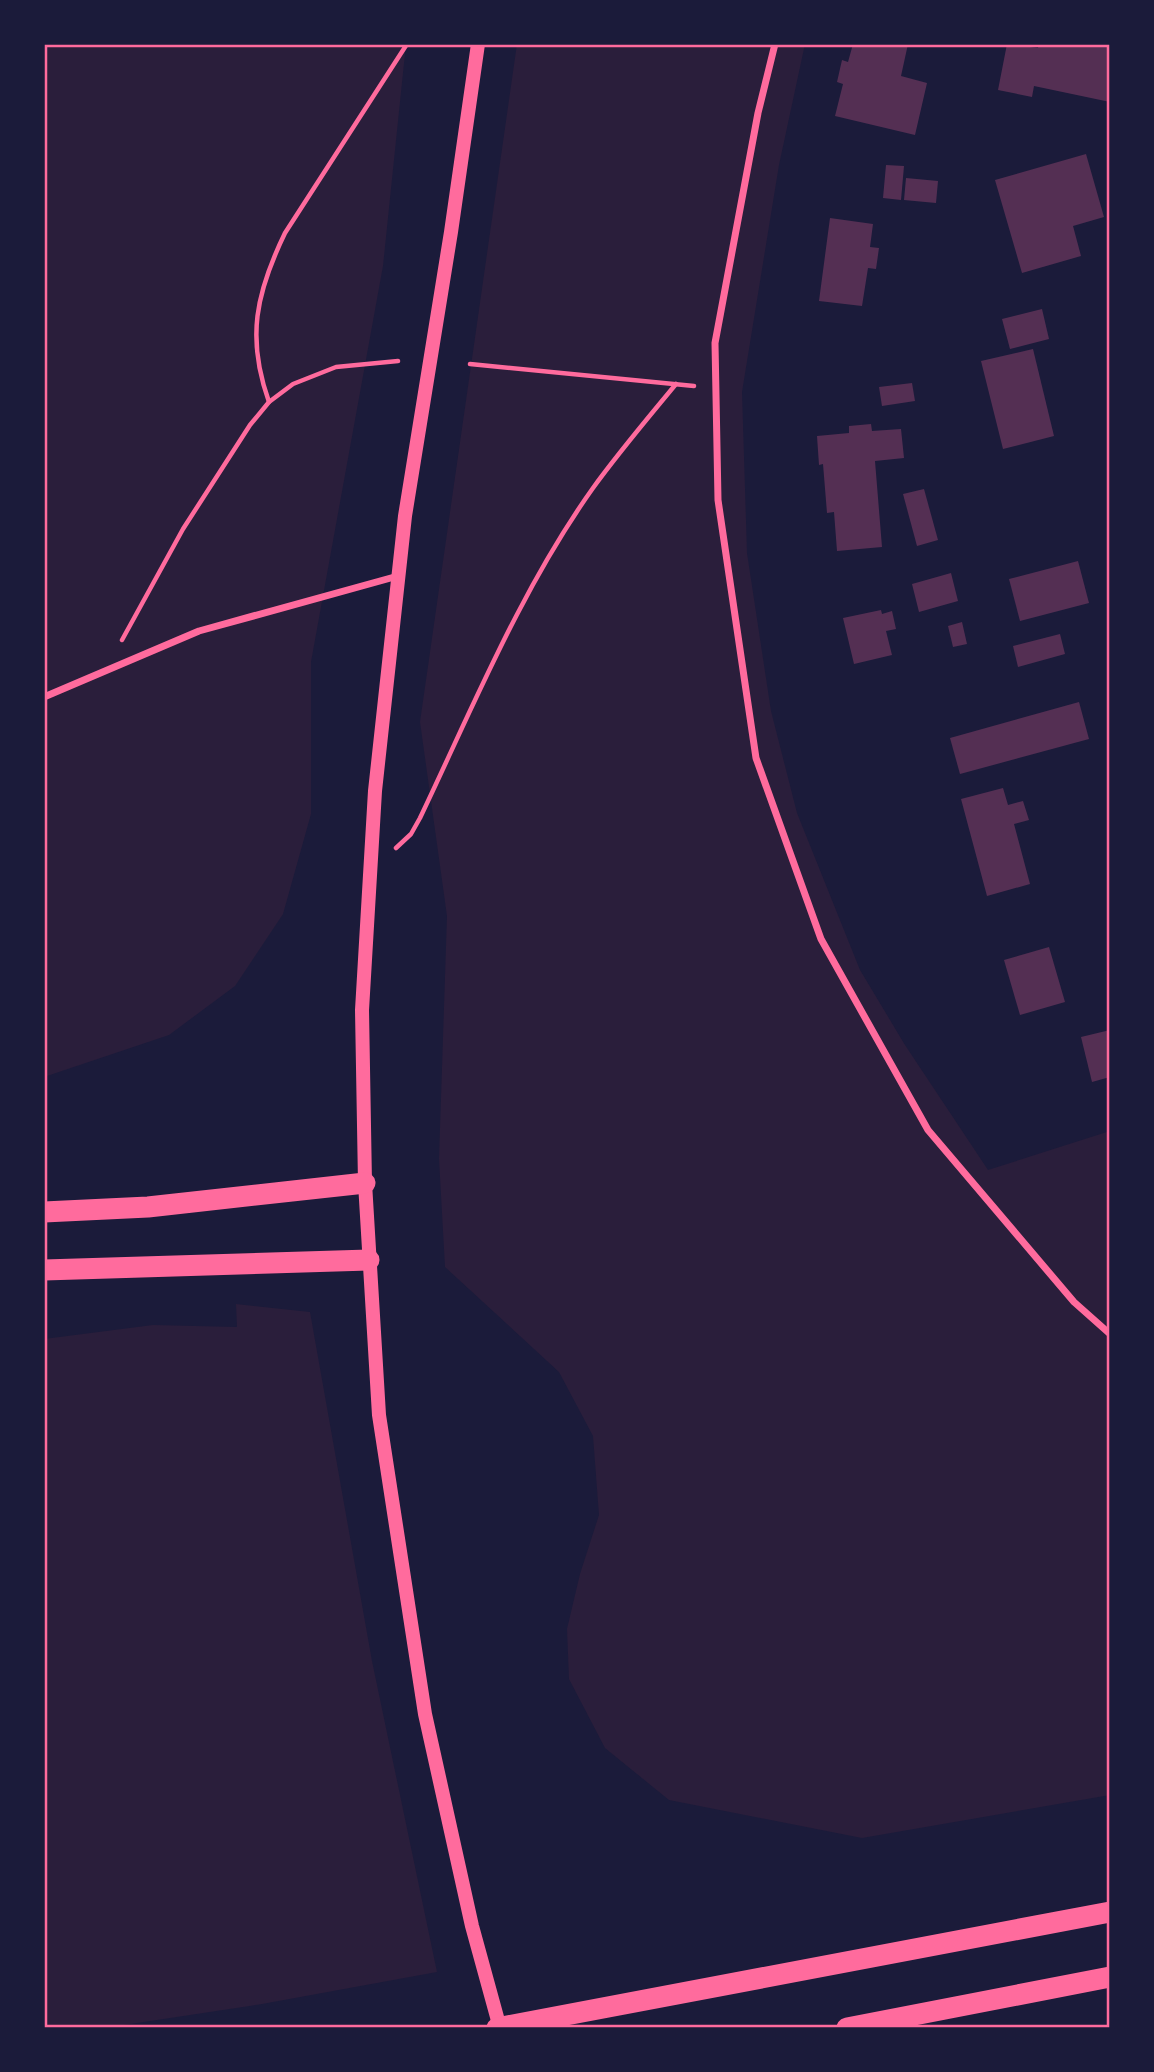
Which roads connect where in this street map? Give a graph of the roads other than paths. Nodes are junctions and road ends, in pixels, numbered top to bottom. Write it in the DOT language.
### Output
graph roads {
  1 [pos="478,44"];
  2 [pos="775,44"];
  3 [pos="399,576"];
  4 [pos="44,697"];
  5 [pos="365,1183"];
  6 [pos="44,1212"];
  7 [pos="369,1260"];
  8 [pos="44,1270"];
  9 [pos="1110,1334"];
  10 [pos="1110,1912"];
  11 [pos="1110,1977"];
  12 [pos="499,2028"];
  13 [pos="847,2028"];
  1 -- 3 [label="main road"];
  2 -- 9 [label="street"];
  3 -- 4 [label="street"];
  3 -- 5 [label="main road"];
  5 -- 6 [label="highway"];
  5 -- 7 [label="main road"];
  7 -- 8 [label="highway"];
  7 -- 12 [label="main road"];
  10 -- 12 [label="highway"];
  11 -- 13 [label="highway"];
}
